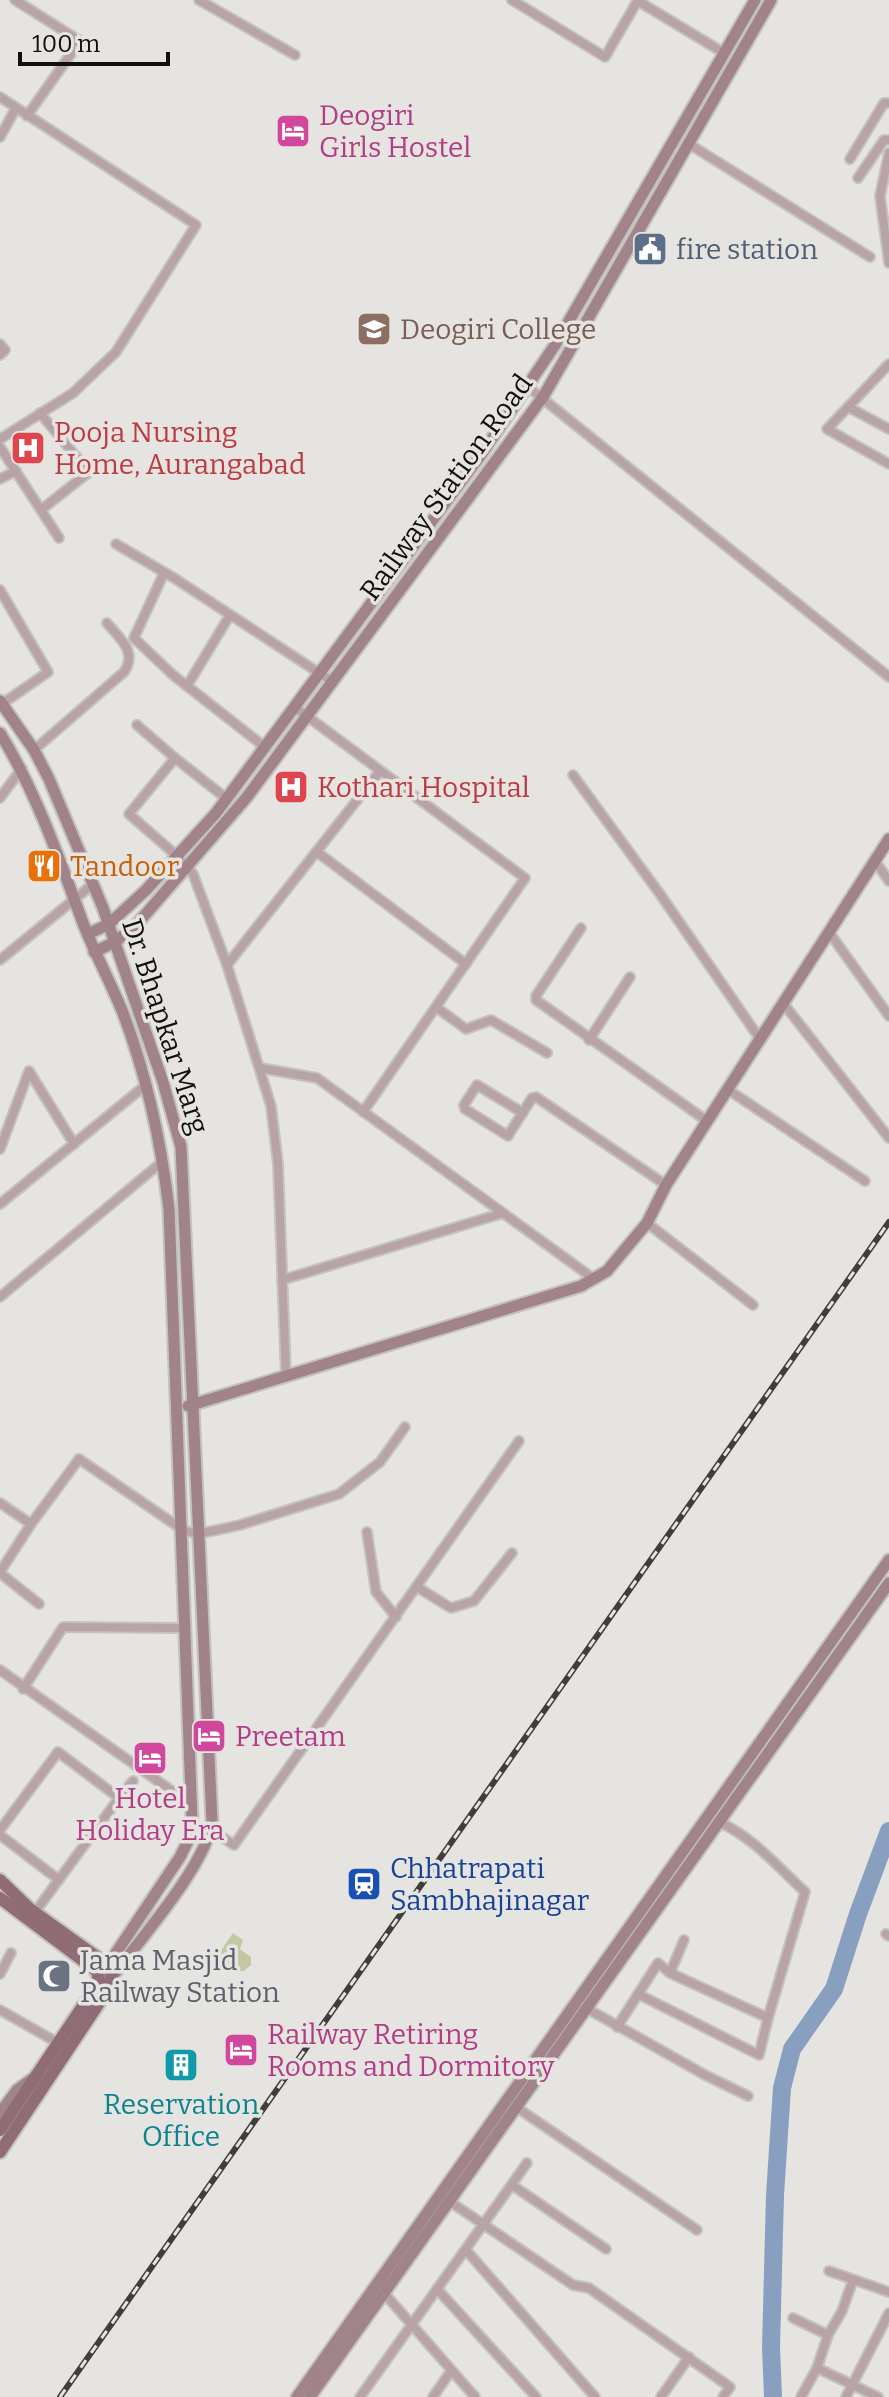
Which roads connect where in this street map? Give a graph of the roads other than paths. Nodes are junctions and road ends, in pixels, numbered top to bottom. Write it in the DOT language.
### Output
graph roads {
  1 [pos="15,0"];
  2 [pos="199,0"];
  3 [pos="512,0"];
  4 [pos="638,0"];
  5 [pos="755,0"];
  6 [pos="771,0"];
  7 [pos="724,53"];
  8 [pos="295,55"];
  9 [pos="0,97"];
  10 [pos="889,103"];
  11 [pos="16,108"];
  12 [pos="27,116"];
  13 [pos="0,137"];
  14 [pos="889,140"];
  15 [pos="689,144"];
  16 [pos="889,153"];
  17 [pos="850,159"];
  18 [pos="858,178"];
  19 [pos="889,205"];
  20 [pos="884,218"];
  21 [pos="870,257"];
  22 [pos="889,263"];
  23 [pos="0,344"];
  24 [pos="0,355"];
  25 [pos="889,364"];
  26 [pos="885,374"];
  27 [pos="527,386"];
  28 [pos="543,397"];
  29 [pos="848,407"];
  30 [pos="40,413"];
  31 [pos="889,429"];
  32 [pos="0,439"];
  33 [pos="0,447"];
  34 [pos="889,464"];
  35 [pos="16,471"];
  36 [pos="0,479"];
  37 [pos="41,510"];
  38 [pos="59,538"];
  39 [pos="116,544"];
  40 [pos="164,573"];
  41 [pos="0,590"];
  42 [pos="230,615"];
  43 [pos="107,623"];
  44 [pos="887,672"];
  45 [pos="319,675"];
  46 [pos="333,682"];
  47 [pos="187,686"];
  48 [pos="1,702"];
  49 [pos="296,708"];
  50 [pos="307,717"];
  51 [pos="137,725"];
  52 [pos="0,733"];
  53 [pos="266,748"];
  54 [pos="34,750"];
  55 [pos="175,758"];
  56 [pos="22,768"];
  57 [pos="380,771"];
  58 [pos="573,775"];
  59 [pos="0,798"];
  60 [pos="227,799"];
  61 [pos="889,839"];
  62 [pos="317,852"];
  63 [pos="177,856"];
  64 [pos="875,861"];
  65 [pos="188,866"];
  66 [pos="889,881"];
  67 [pos="93,884"];
  68 [pos="74,898"];
  69 [pos="109,924"];
  70 [pos="581,928"];
  71 [pos="829,932"];
  72 [pos="88,934"];
  73 [pos="115,942"];
  74 [pos="94,952"];
  75 [pos="0,960"];
  76 [pos="466,964"];
  77 [pos="227,965"];
  78 [pos="630,977"];
  79 [pos="783,1003"];
  80 [pos="436,1007"];
  81 [pos="889,1016"];
  82 [pos="760,1039"];
  83 [pos="589,1040"];
  84 [pos="547,1053"];
  85 [pos="260,1068"];
  86 [pos="147,1084"];
  87 [pos="727,1089"];
  88 [pos="363,1112"];
  89 [pos="523,1113"];
  90 [pos="707,1121"];
  91 [pos="889,1138"];
  92 [pos="74,1144"];
  93 [pos="0,1149"];
  94 [pos="164,1160"];
  95 [pos="865,1181"];
  96 [pos="666,1185"];
  97 [pos="0,1204"];
  98 [pos="503,1213"];
  99 [pos="647,1223"];
  100 [pos="594,1279"];
  101 [pos="282,1280"];
  102 [pos="0,1297"];
  103 [pos="753,1305"];
  104 [pos="286,1376"];
  105 [pos="194,1404"];
  106 [pos="175,1409"];
  107 [pos="405,1427"];
  108 [pos="519,1441"];
  109 [pos="0,1503"];
  110 [pos="31,1524"];
  111 [pos="183,1530"];
  112 [pos="367,1532"];
  113 [pos="198,1534"];
  114 [pos="512,1553"];
  115 [pos="889,1560"];
  116 [pos="0,1572"];
  117 [pos="889,1583"];
  118 [pos="417,1587"];
  119 [pos="39,1604"];
  120 [pos="396,1617"];
  121 [pos="184,1628"];
  122 [pos="0,1670"];
  123 [pos="23,1689"];
  124 [pos="133,1781"];
  125 [pos="119,1798"];
  126 [pos="193,1805"];
  127 [pos="719,1822"];
  128 [pos="211,1830"];
  129 [pos="0,1832"];
  130 [pos="59,1880"];
  131 [pos="4,1883"];
  132 [pos="0,1898"];
  133 [pos="35,1912"];
  134 [pos="684,1940"];
  135 [pos="11,1953"];
  136 [pos="104,1973"];
  137 [pos="670,1973"];
  138 [pos="0,1974"];
  139 [pos="638,1994"];
  140 [pos="586,2008"];
  141 [pos="0,2010"];
  142 [pos="768,2018"];
  143 [pos="617,2027"];
  144 [pos="60,2044"];
  145 [pos="38,2076"];
  146 [pos="748,2096"];
  147 [pos="28,2100"];
  148 [pos="516,2107"];
  149 [pos="0,2113"];
  150 [pos="0,2130"];
  151 [pos="0,2152"];
  152 [pos="527,2163"];
  153 [pos="512,2185"];
  154 [pos="449,2201"];
  155 [pos="484,2225"];
  156 [pos="697,2230"];
  157 [pos="606,2249"];
  158 [pos="466,2250"];
  159 [pos="829,2271"];
  160 [pos="853,2280"];
  161 [pos="437,2289"];
  162 [pos="889,2292"];
  163 [pos="384,2293"];
  164 [pos="889,2313"];
  165 [pos="793,2318"];
  166 [pos="410,2324"];
  167 [pos="828,2335"];
  168 [pos="689,2357"];
  169 [pos="817,2368"];
  170 [pos="451,2371"];
  171 [pos="852,2386"];
  172 [pos="297,2397"];
  173 [pos="310,2397"];
  174 [pos="360,2397"];
  175 [pos="433,2397"];
  176 [pos="475,2397"];
  177 [pos="536,2397"];
  178 [pos="595,2397"];
  179 [pos="661,2397"];
  180 [pos="723,2397"];
  181 [pos="801,2397"];
  182 [pos="846,2397"];
  183 [pos="878,2397"];
  1 -- 12 [label="street"];
  2 -- 8 [label="street"];
  3 -- 4 [label="street"];
  4 -- 7 [label="street"];
  5 -- 7 [label="street, Railway Station Road"];
  6 -- 15 [label="street, Railway Station Road"];
  7 -- 27 [label="street, Railway Station Road"];
  9 -- 11 [label="street"];
  10 -- 17 [label="street"];
  11 -- 12 [label="street"];
  11 -- 13 [label="street"];
  12 -- 30 [label="street"];
  14 -- 18 [label="street"];
  15 -- 21 [label="street"];
  15 -- 28 [label="street, Railway Station Road"];
  16 -- 20 [label="street"];
  19 -- 20 [label="street"];
  20 -- 22 [label="street"];
  23 -- 24 [label="street"];
  25 -- 26 [label="street"];
  26 -- 29 [label="street"];
  27 -- 28 [label="street"];
  27 -- 45 [label="street, Railway Station Road"];
  28 -- 44 [label="street"];
  28 -- 46 [label="street, Railway Station Road"];
  29 -- 31 [label="street"];
  29 -- 34 [label="street"];
  30 -- 32 [label="street"];
  30 -- 37 [label="street"];
  33 -- 35 [label="street"];
  35 -- 36 [label="street"];
  35 -- 37 [label="street"];
  37 -- 38 [label="street"];
  39 -- 40 [label="street"];
  40 -- 42 [label="street"];
  40 -- 47 [label="street"];
  41 -- 48 [label="street"];
  42 -- 45 [label="street"];
  42 -- 47 [label="street"];
  43 -- 54 [label="street"];
  45 -- 46 [label="street"];
  45 -- 49 [label="street, Railway Station Road"];
  46 -- 50 [label="street, Railway Station Road"];
  47 -- 53 [label="street"];
  48 -- 54 [label="street, Dr. Bhapkar Marg"];
  49 -- 50 [label="street"];
  49 -- 53 [label="street, Railway Station Road"];
  50 -- 57 [label="street"];
  50 -- 65 [label="street, Railway Station Road"];
  51 -- 55 [label="street"];
  52 -- 56 [label="street, Dr. Bhapkar Marg"];
  53 -- 60 [label="street, Railway Station Road"];
  54 -- 67 [label="street, Dr. Bhapkar Marg"];
  55 -- 60 [label="street"];
  55 -- 63 [label="street"];
  56 -- 59 [label="street"];
  56 -- 68 [label="street, Dr. Bhapkar Marg"];
  57 -- 62 [label="street"];
  57 -- 76 [label="street"];
  58 -- 82 [label="street"];
  60 -- 63 [label="street, Railway Station Road"];
  61 -- 64 [label="street"];
  62 -- 76 [label="street"];
  62 -- 77 [label="street"];
  63 -- 65 [label="street"];
  63 -- 69 [label="street, Railway Station Road"];
  64 -- 66 [label="street"];
  64 -- 71 [label="street"];
  65 -- 73 [label="street, Railway Station Road"];
  65 -- 77 [label="street"];
  67 -- 68 [label="street"];
  67 -- 69 [label="street, Dr. Bhapkar Marg"];
  68 -- 72 [label="street, Dr. Bhapkar Marg"];
  68 -- 75 [label="street"];
  69 -- 72 [label="street, Railway Station Road"];
  69 -- 73 [label="street, Dr. Bhapkar Marg"];
  70 -- 83 [label="street"];
  71 -- 79 [label="street"];
  71 -- 81 [label="street"];
  72 -- 74 [label="street, Dr. Bhapkar Marg"];
  73 -- 74 [label="street, Railway Station Road"];
  73 -- 105 [label="street, Dr. Bhapkar Marg"];
  74 -- 86 [label="street, Dr. Bhapkar Marg"];
  76 -- 80 [label="street"];
  77 -- 85 [label="street"];
  78 -- 83 [label="street"];
  79 -- 82 [label="street"];
  79 -- 91 [label="street"];
  80 -- 84 [label="street"];
  80 -- 88 [label="street"];
  82 -- 87 [label="street"];
  83 -- 90 [label="street"];
  85 -- 88 [label="street"];
  85 -- 101 [label="street"];
  86 -- 92 [label="street"];
  86 -- 94 [label="street, Dr. Bhapkar Marg"];
  87 -- 90 [label="street"];
  87 -- 95 [label="street"];
  88 -- 98 [label="street"];
  89 -- 89 [label="street"];
  89 -- 96 [label="street"];
  90 -- 96 [label="street"];
  92 -- 93 [label="street"];
  92 -- 97 [label="street"];
  94 -- 102 [label="street"];
  94 -- 106 [label="street, Dr. Bhapkar Marg"];
  96 -- 99 [label="street"];
  98 -- 100 [label="street"];
  98 -- 101 [label="street"];
  99 -- 100 [label="street"];
  99 -- 103 [label="street"];
  100 -- 104 [label="street"];
  101 -- 104 [label="street"];
  104 -- 105 [label="street"];
  105 -- 106 [label="street"];
  105 -- 113 [label="street, Dr. Bhapkar Marg"];
  106 -- 111 [label="street, Dr. Bhapkar Marg"];
  107 -- 113 [label="street"];
  108 -- 118 [label="street"];
  109 -- 110 [label="street"];
  110 -- 111 [label="street"];
  110 -- 116 [label="street"];
  111 -- 113 [label="street"];
  111 -- 121 [label="street, Dr. Bhapkar Marg"];
  112 -- 120 [label="street"];
  113 -- 128 [label="street, Dr. Bhapkar Marg"];
  114 -- 118 [label="street"];
  115 -- 172 [label="street"];
  116 -- 119 [label="street"];
  117 -- 127 [label="street"];
  118 -- 120 [label="street"];
  120 -- 128 [label="street"];
  121 -- 123 [label="street"];
  121 -- 126 [label="street, Dr. Bhapkar Marg"];
  122 -- 123 [label="street"];
  123 -- 126 [label="street"];
  124 -- 125 [label="street"];
  125 -- 129 [label="street"];
  125 -- 130 [label="street"];
  126 -- 136 [label="street, Dr. Bhapkar Marg"];
  127 -- 140 [label="street"];
  127 -- 142 [label="street"];
  128 -- 136 [label="street"];
  129 -- 130 [label="street"];
  130 -- 133 [label="street"];
  131 -- 132 [label="street"];
  131 -- 133 [label="main road"];
  132 -- 136 [label="main road"];
  133 -- 136 [label="main road"];
  134 -- 137 [label="street"];
  135 -- 138 [label="street"];
  136 -- 144 [label="main road"];
  136 -- 147 [label="main road"];
  137 -- 139 [label="street"];
  137 -- 142 [label="street"];
  139 -- 142 [label="street"];
  139 -- 143 [label="street"];
  140 -- 143 [label="street"];
  140 -- 148 [label="street"];
  141 -- 144 [label="street"];
  143 -- 146 [label="street"];
  144 -- 145 [label="main road"];
  145 -- 147 [label="main road"];
  145 -- 149 [label="street"];
  147 -- 150 [label="main road"];
  147 -- 151 [label="main road"];
  148 -- 154 [label="street"];
  148 -- 156 [label="street"];
  152 -- 153 [label="street"];
  153 -- 155 [label="street"];
  153 -- 157 [label="street"];
  154 -- 155 [label="street"];
  154 -- 163 [label="street"];
  155 -- 158 [label="street"];
  155 -- 168 [label="street"];
  158 -- 161 [label="street"];
  158 -- 178 [label="street"];
  159 -- 160 [label="street"];
  160 -- 162 [label="street"];
  160 -- 167 [label="street"];
  161 -- 166 [label="street"];
  161 -- 177 [label="street"];
  163 -- 166 [label="street"];
  163 -- 173 [label="street"];
  164 -- 171 [label="street"];
  165 -- 167 [label="street"];
  166 -- 170 [label="street"];
  166 -- 174 [label="street"];
  167 -- 169 [label="street"];
  168 -- 179 [label="street"];
  168 -- 180 [label="street"];
  169 -- 171 [label="street"];
  169 -- 181 [label="street"];
  170 -- 175 [label="street"];
  170 -- 176 [label="street"];
  171 -- 182 [label="street"];
  171 -- 183 [label="street"];
}
